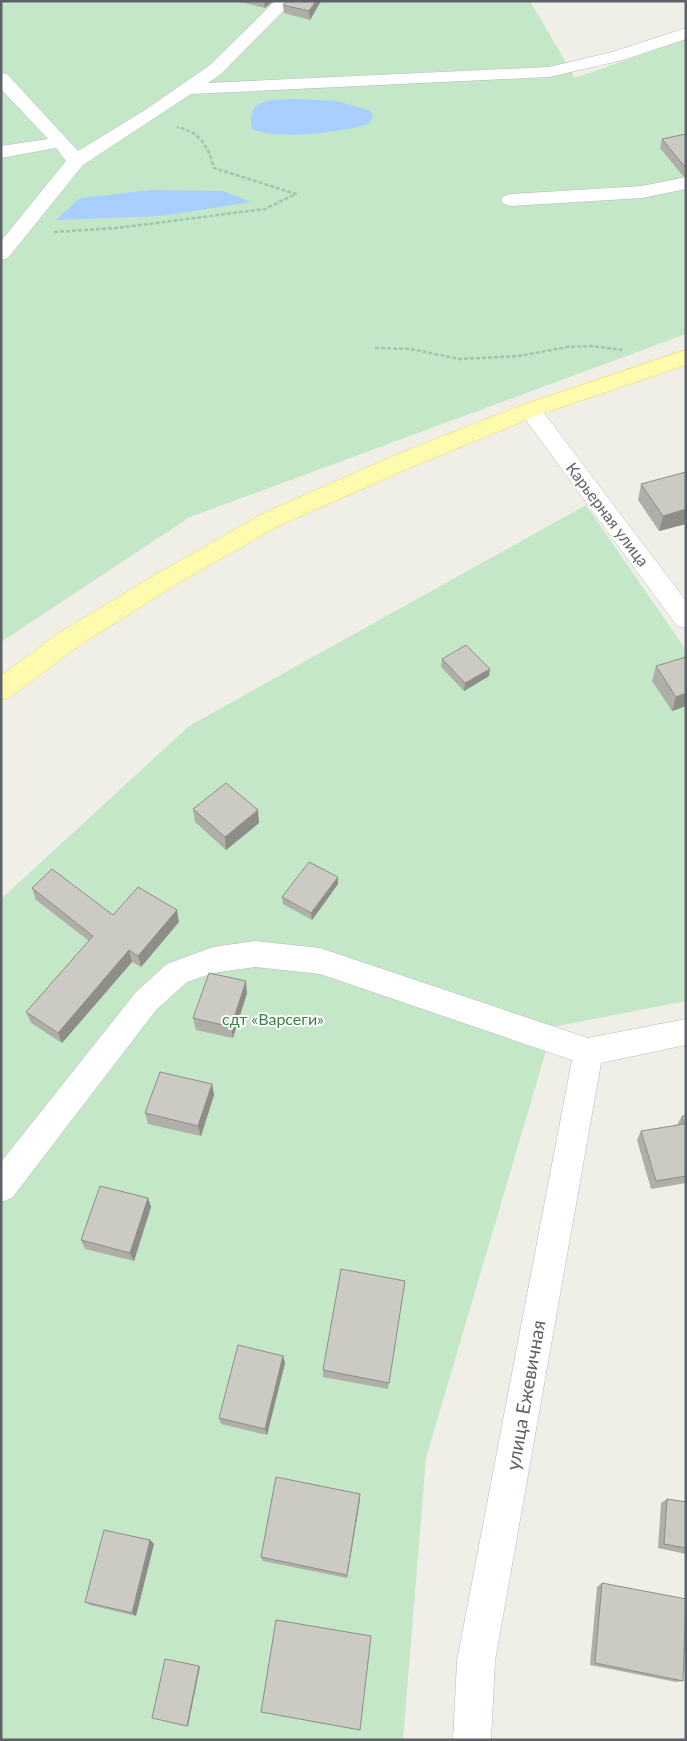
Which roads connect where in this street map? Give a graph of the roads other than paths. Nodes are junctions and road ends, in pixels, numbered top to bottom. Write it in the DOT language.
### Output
graph roads {
  1 [pos="285,1"];
  2 [pos="686,33"];
  3 [pos="1,78"];
  4 [pos="188,89"];
  5 [pos="61,142"];
  6 [pos="1,152"];
  7 [pos="76,161"];
  8 [pos="686,183"];
  9 [pos="511,200"];
  10 [pos="1,254"];
  11 [pos="686,357"];
  12 [pos="530,410"];
  13 [pos="686,620"];
  14 [pos="1,690"];
  15 [pos="686,1032"];
  16 [pos="588,1052"];
  17 [pos="1,1187"];
  18 [pos="472,1740"];
  1 -- 4 [label="street"];
  2 -- 4 [label="street"];
  3 -- 5 [label="street"];
  4 -- 7 [label="street"];
  5 -- 6 [label="street"];
  5 -- 7 [label="street"];
  7 -- 10 [label="street"];
  8 -- 9 [label="street"];
  11 -- 12 [label="main road"];
  12 -- 13 [label="street, Карьерная улица"];
  12 -- 14 [label="main road"];
  15 -- 16 [label="street"];
  16 -- 17 [label="street"];
  16 -- 18 [label="street, улица Ежевичная"];
}
